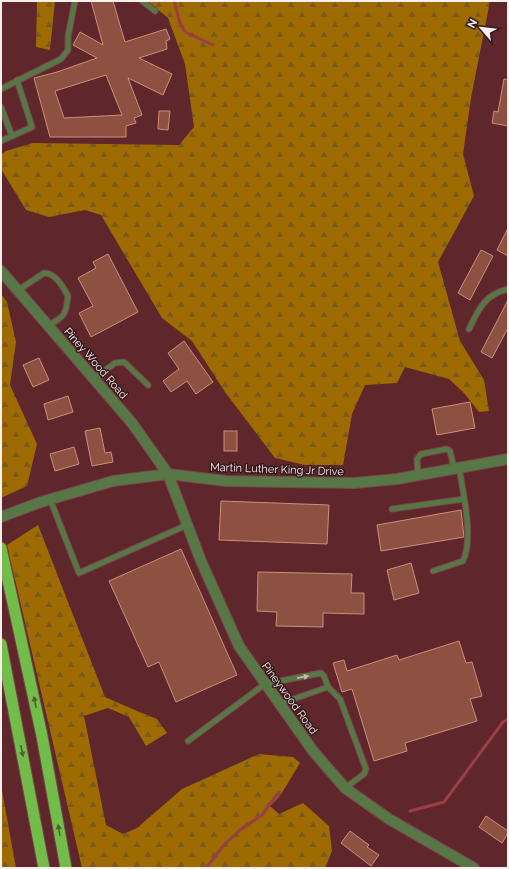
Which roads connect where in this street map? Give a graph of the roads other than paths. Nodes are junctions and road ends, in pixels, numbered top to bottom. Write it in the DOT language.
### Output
graph roads {
  1 [pos="75,1"];
  2 [pos="142,1"];
  3 [pos="155,11"];
  4 [pos="17,80"];
  5 [pos="1,89"];
  6 [pos="1,108"];
  7 [pos="12,136"];
  8 [pos="1,141"];
  9 [pos="1,271"];
  10 [pos="508,289"];
  11 [pos="17,291"];
  12 [pos="48,326"];
  13 [pos="469,329"];
  14 [pos="93,379"];
  15 [pos="148,385"];
  16 [pos="508,459"];
  17 [pos="456,468"];
  18 [pos="168,474"];
  19 [pos="418,475"];
  20 [pos="464,499"];
  21 [pos="45,500"];
  22 [pos="392,509"];
  23 [pos="1,517"];
  24 [pos="187,525"];
  25 [pos="1,548"];
  26 [pos="433,571"];
  27 [pos="1,644"];
  28 [pos="265,684"];
  29 [pos="328,687"];
  30 [pos="279,704"];
  31 [pos="188,741"];
  32 [pos="345,788"];
  33 [pos="44,868"];
  34 [pos="66,868"];
  35 [pos="474,868"];
  1 -- 4 [label="lane"];
  2 -- 3 [label="lane"];
  4 -- 5 [label="lane"];
  4 -- 7 [label="lane"];
  6 -- 7 [label="lane"];
  7 -- 8 [label="lane"];
  9 -- 11 [label="street, Piney Wood Road"];
  10 -- 13 [label="lane"];
  11 -- 12 [label="street, Piney Wood Road"];
  11 -- 12 [label="lane"];
  12 -- 14 [label="street, Piney Wood Road"];
  14 -- 15 [label="lane"];
  14 -- 18 [label="street, Piney Wood Road"];
  16 -- 17 [label="street, Martin Luther King Jr Drive"];
  17 -- 19 [label="street, Martin Luther King Jr Drive"];
  17 -- 19 [label="lane"];
  17 -- 20 [label="lane"];
  18 -- 19 [label="street, Martin Luther King Jr Drive"];
  18 -- 21 [label="street, Martin Luther King Jr Drive"];
  18 -- 24 [label="street, Pineywood Road"];
  20 -- 22 [label="lane"];
  20 -- 26 [label="lane"];
  21 -- 23 [label="street, Martin Luther King Jr Drive"];
  21 -- 24 [label="lane"];
  24 -- 28 [label="street, Pineywood Road"];
  34 -- 25 [label="highway, one-way"];
  27 -- 33 [label="highway, one-way"];
  28 -- 29 [label="lane, one-way"];
  28 -- 30 [label="street, Pineywood Road"];
  28 -- 31 [label="lane"];
  29 -- 30 [label="lane"];
  29 -- 32 [label="lane"];
  30 -- 32 [label="street, Pineywood Road"];
  32 -- 35 [label="street, Pineywood Road"];
}
